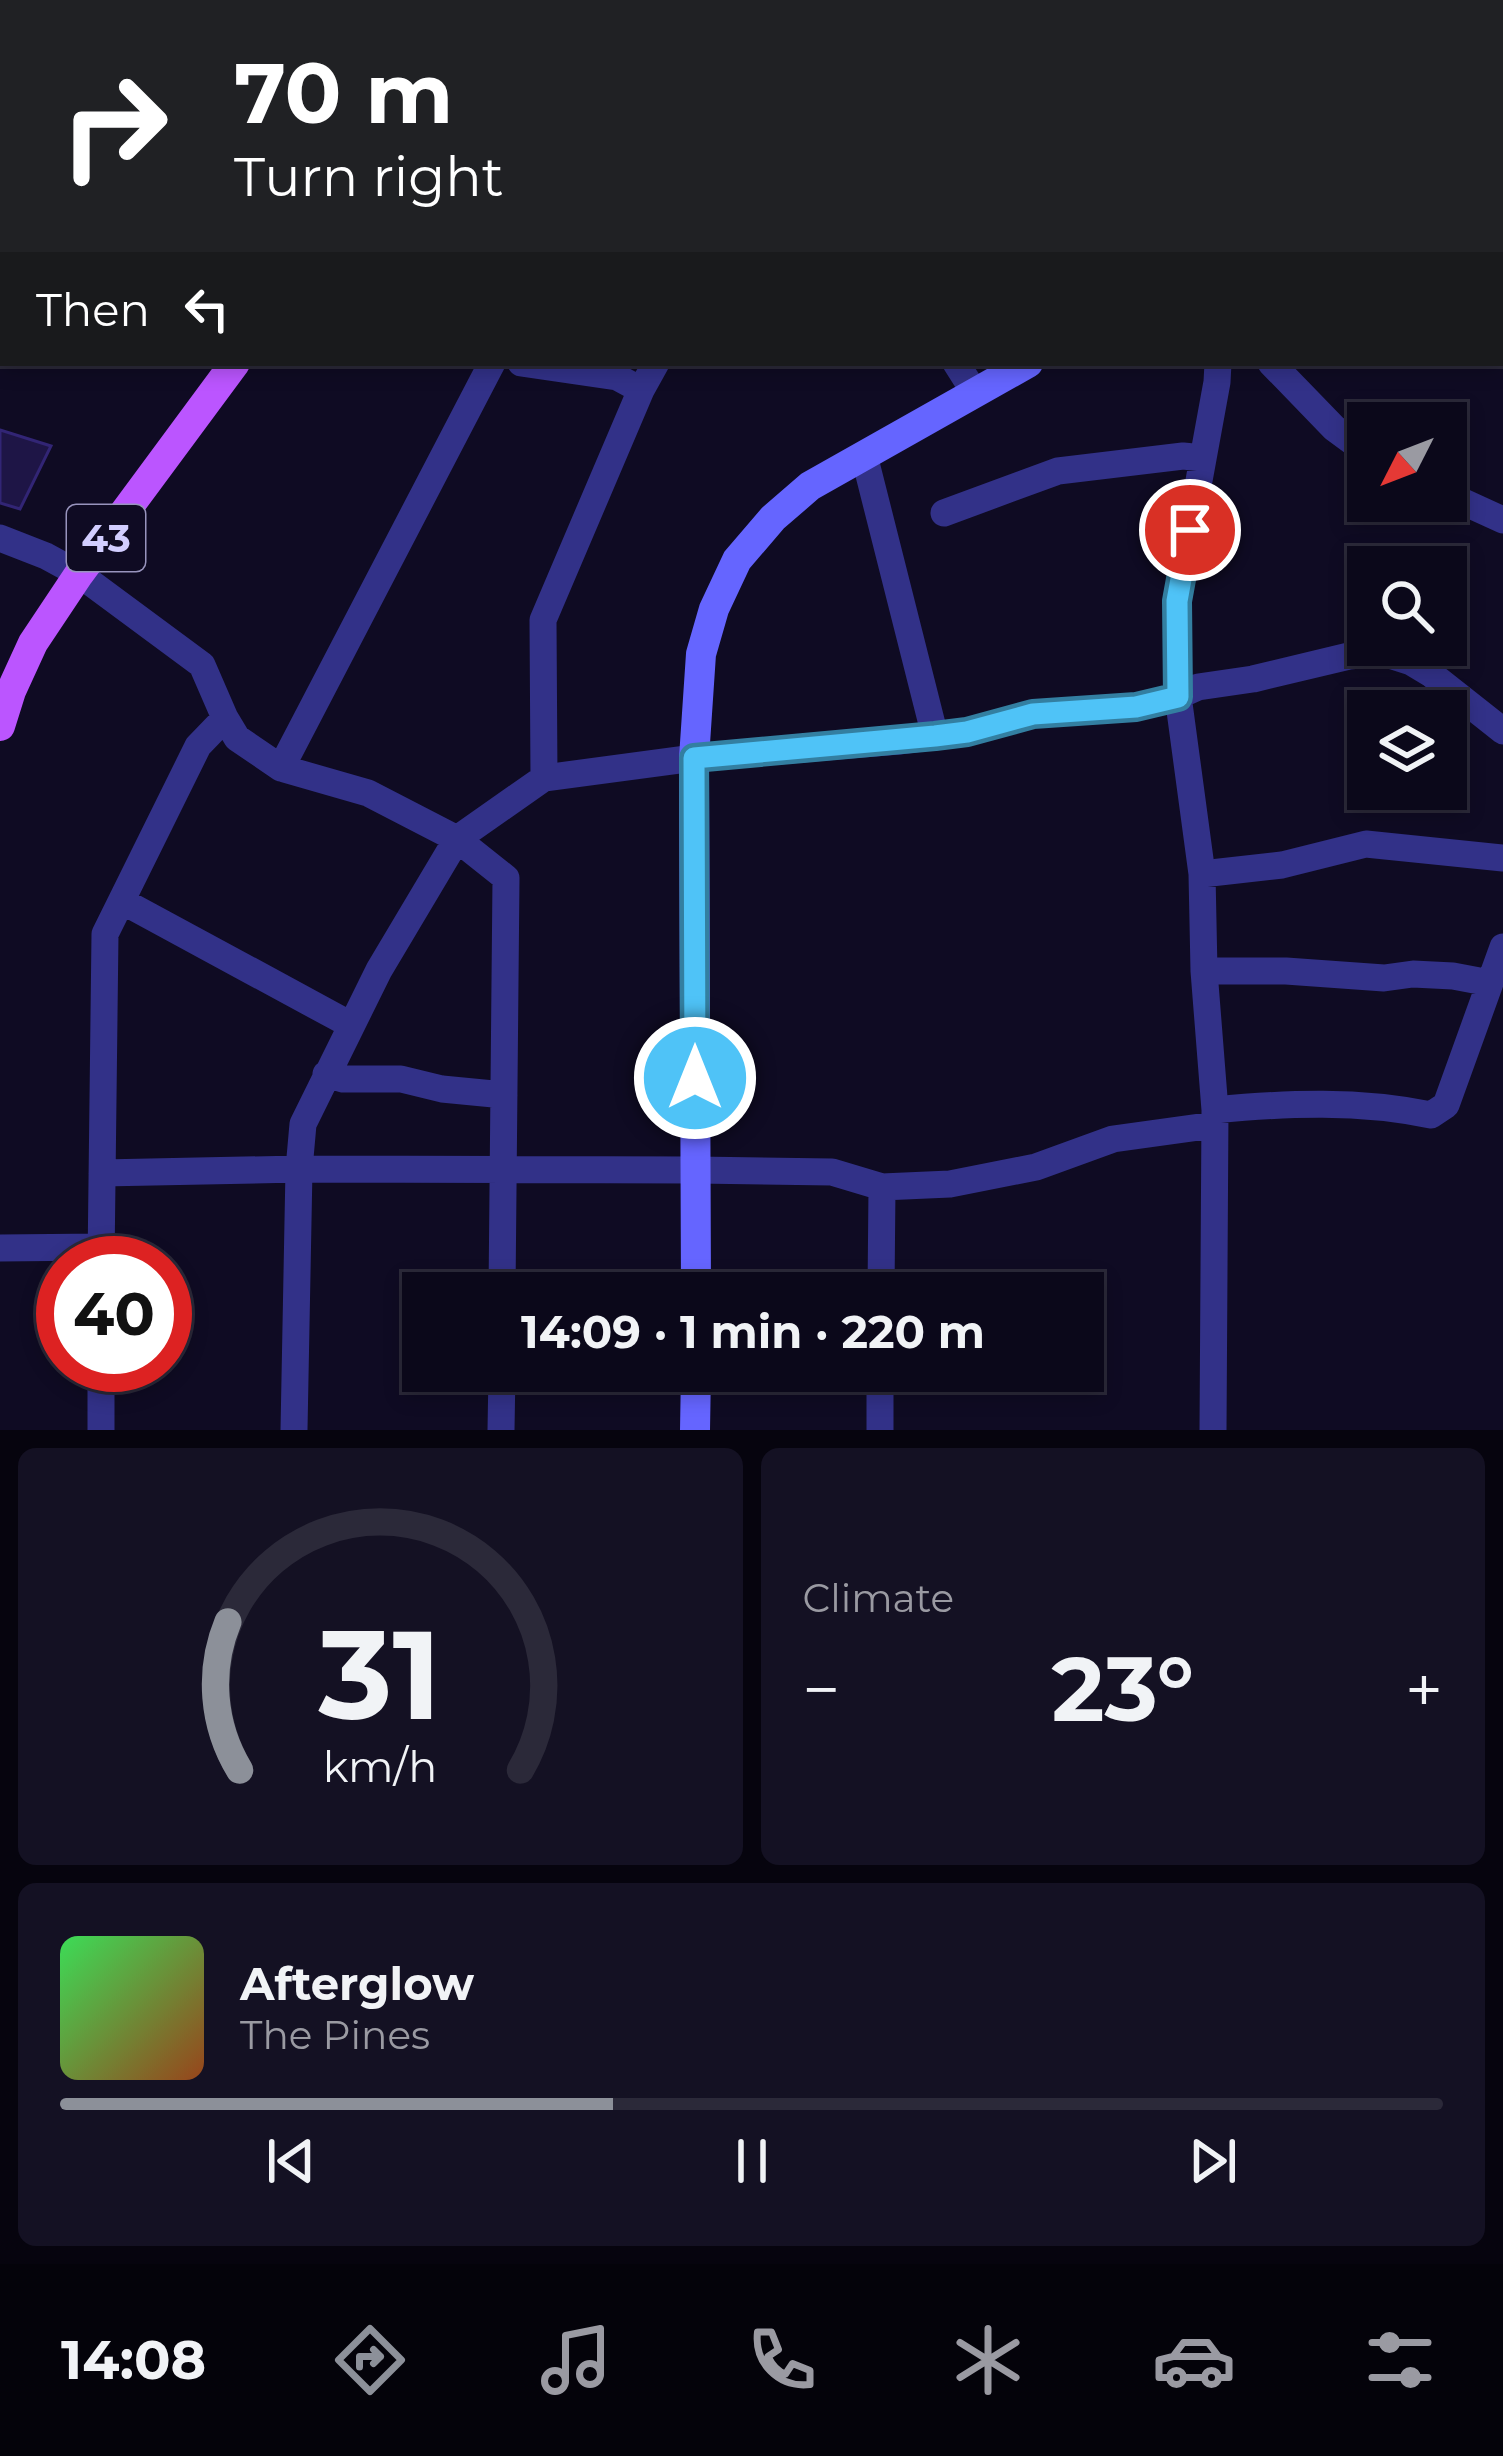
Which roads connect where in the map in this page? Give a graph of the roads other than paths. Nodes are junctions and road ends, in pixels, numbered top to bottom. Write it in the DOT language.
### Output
graph roads {
  1 [pos="233,366"];
  2 [pos="489,366"];
  3 [pos="542,366"];
  4 [pos="654,366"];
  5 [pos="958,366"];
  6 [pos="1023,366"];
  7 [pos="1218,366"];
  8 [pos="1274,366"];
  9 [pos="641,390"];
  10 [pos="975,393"];
  11 [pos="1347,438"];
  12 [pos="864,455"];
  13 [pos="1203,458"];
  14 [pos="1467,504"];
  15 [pos="944,513"];
  16 [pos="1503,520"];
  17 [pos="0,538"];
  18 [pos="80,574"];
  19 [pos="1178,697"];
  20 [pos="224,718"];
  21 [pos="0,726"];
  22 [pos="1503,731"];
  23 [pos="935,736"];
  24 [pos="694,758"];
  25 [pos="281,768"];
  26 [pos="544,778"];
  27 [pos="457,839"];
  28 [pos="1503,858"];
  29 [pos="1202,874"];
  30 [pos="122,901"];
  31 [pos="1503,946"];
  32 [pos="1204,971"];
  33 [pos="1490,983"];
  34 [pos="351,1025"];
  35 [pos="326,1074"];
  36 [pos="504,1095"];
  37 [pos="1214,1118"];
  38 [pos="298,1169"];
  39 [pos="503,1169"];
  40 [pos="696,1170"];
  41 [pos="102,1173"];
  42 [pos="882,1187"];
  43 [pos="101,1236"];
  44 [pos="0,1248"];
  45 [pos="36,1250"];
  46 [pos="502,1272"];
  47 [pos="696,1272"];
  48 [pos="881,1272"];
  49 [pos="101,1392"];
  50 [pos="502,1392"];
  51 [pos="696,1392"];
  52 [pos="880,1392"];
  53 [pos="101,1430"];
  54 [pos="294,1430"];
  55 [pos="501,1430"];
  56 [pos="695,1430"];
  57 [pos="880,1430"];
  58 [pos="1213,1430"];
  1 -- 18 [label="main road, 43"];
  2 -- 25 [label="street"];
  3 -- 9 [label="street"];
  4 -- 9 [label="street"];
  5 -- 10 [label="street"];
  6 -- 10 [label="street"];
  7 -- 13 [label="street"];
  8 -- 11 [label="street"];
  9 -- 26 [label="street"];
  10 -- 12 [label="street"];
  12 -- 23 [label="street"];
  12 -- 24 [label="street"];
  13 -- 15 [label="street"];
  13 -- 19 [label="street"];
  14 -- 16 [label="street"];
  17 -- 18 [label="street"];
  18 -- 20 [label="street"];
  18 -- 21 [label="main road, 43"];
  19 -- 22 [label="street"];
  19 -- 23 [label="street"];
  19 -- 29 [label="street"];
  20 -- 25 [label="street"];
  20 -- 30 [label="street"];
  23 -- 24 [label="street"];
  24 -- 26 [label="street"];
  24 -- 40 [label="street"];
  25 -- 27 [label="street"];
  26 -- 27 [label="street"];
  27 -- 34 [label="street"];
  27 -- 36 [label="street"];
  28 -- 29 [label="street"];
  29 -- 32 [label="street"];
  30 -- 34 [label="street"];
  30 -- 41 [label="street"];
  31 -- 33 [label="street"];
  32 -- 33 [label="street"];
  32 -- 37 [label="street"];
  33 -- 37 [label="street"];
  34 -- 35 [label="street"];
  35 -- 36 [label="street"];
  35 -- 38 [label="street"];
  36 -- 39 [label="street"];
  37 -- 42 [label="street"];
  37 -- 58 [label="street"];
  38 -- 39 [label="street"];
  38 -- 41 [label="street"];
  38 -- 54 [label="street"];
  39 -- 40 [label="street"];
  39 -- 46 [label="street"];
  40 -- 42 [label="street"];
  40 -- 47 [label="street"];
  41 -- 43 [label="street"];
  42 -- 48 [label="street"];
  44 -- 45 [label="street"];
  49 -- 53 [label="street"];
  50 -- 55 [label="street"];
  51 -- 56 [label="street"];
  52 -- 57 [label="street"];
}
